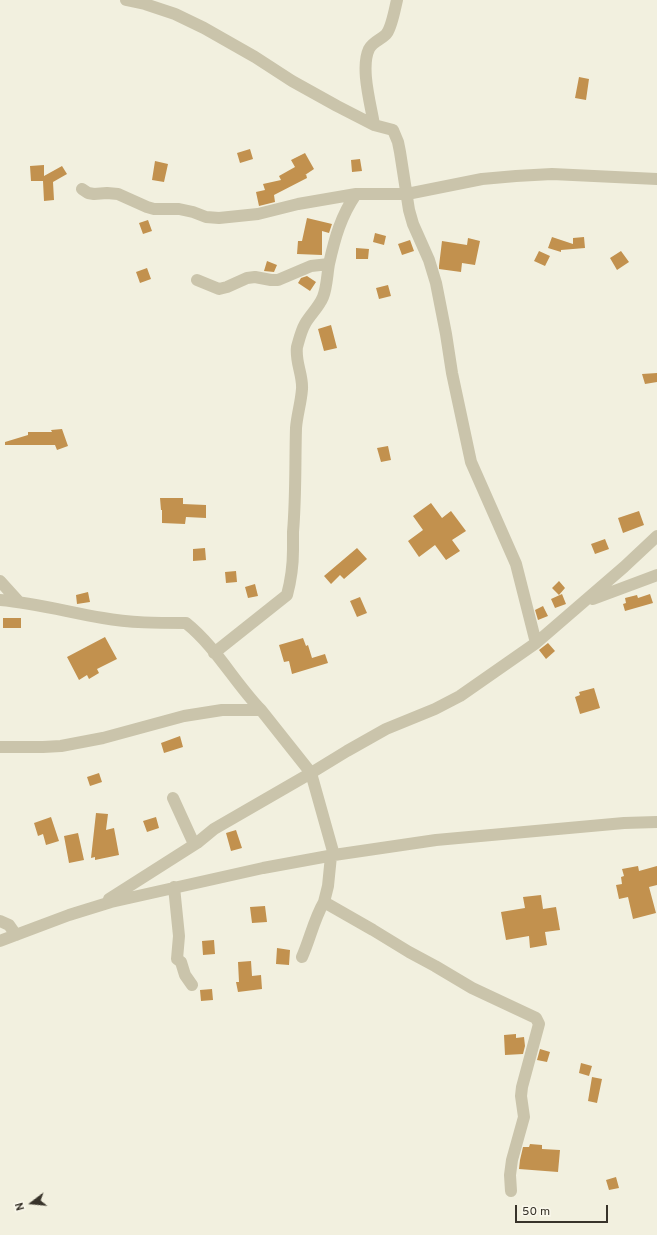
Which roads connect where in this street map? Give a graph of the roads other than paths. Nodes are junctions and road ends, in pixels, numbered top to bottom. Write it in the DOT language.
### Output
graph roads {
  1 [pos="126,0"];
  2 [pos="397,0"];
  3 [pos="374,125"];
  4 [pos="657,179"];
  5 [pos="82,189"];
  6 [pos="356,194"];
  7 [pos="407,194"];
  8 [pos="329,264"];
  9 [pos="197,280"];
  10 [pos="657,536"];
  11 [pos="657,575"];
  12 [pos="0,581"];
  13 [pos="0,600"];
  14 [pos="19,602"];
  15 [pos="585,602"];
  16 [pos="536,643"];
  17 [pos="214,653"];
  18 [pos="261,710"];
  19 [pos="0,747"];
  20 [pos="311,773"];
  21 [pos="173,798"];
  22 [pos="657,822"];
  23 [pos="194,844"];
  24 [pos="333,855"];
  25 [pos="174,887"];
  26 [pos="324,902"];
  27 [pos="97,906"];
  28 [pos="0,921"];
  29 [pos="16,935"];
  30 [pos="0,941"];
  31 [pos="302,957"];
  32 [pos="192,985"];
  33 [pos="511,1191"];
  1 -- 3 [label="street"];
  2 -- 3 [label="street"];
  3 -- 7 [label="street"];
  4 -- 7 [label="street"];
  5 -- 6 [label="street"];
  6 -- 7 [label="street"];
  6 -- 8 [label="street"];
  7 -- 16 [label="street"];
  8 -- 9 [label="street"];
  8 -- 17 [label="street"];
  10 -- 15 [label="street"];
  11 -- 15 [label="street"];
  12 -- 14 [label="street"];
  13 -- 14 [label="street"];
  14 -- 17 [label="street"];
  15 -- 16 [label="street"];
  16 -- 20 [label="street"];
  17 -- 18 [label="street"];
  18 -- 19 [label="street"];
  18 -- 20 [label="street"];
  20 -- 23 [label="street"];
  20 -- 24 [label="street"];
  21 -- 23 [label="street"];
  22 -- 24 [label="street"];
  23 -- 27 [label="street"];
  24 -- 25 [label="street"];
  24 -- 26 [label="street"];
  25 -- 27 [label="street"];
  25 -- 32 [label="street"];
  26 -- 31 [label="street"];
  26 -- 33 [label="street"];
  27 -- 29 [label="street"];
  28 -- 29 [label="street"];
  29 -- 30 [label="street"];
}
